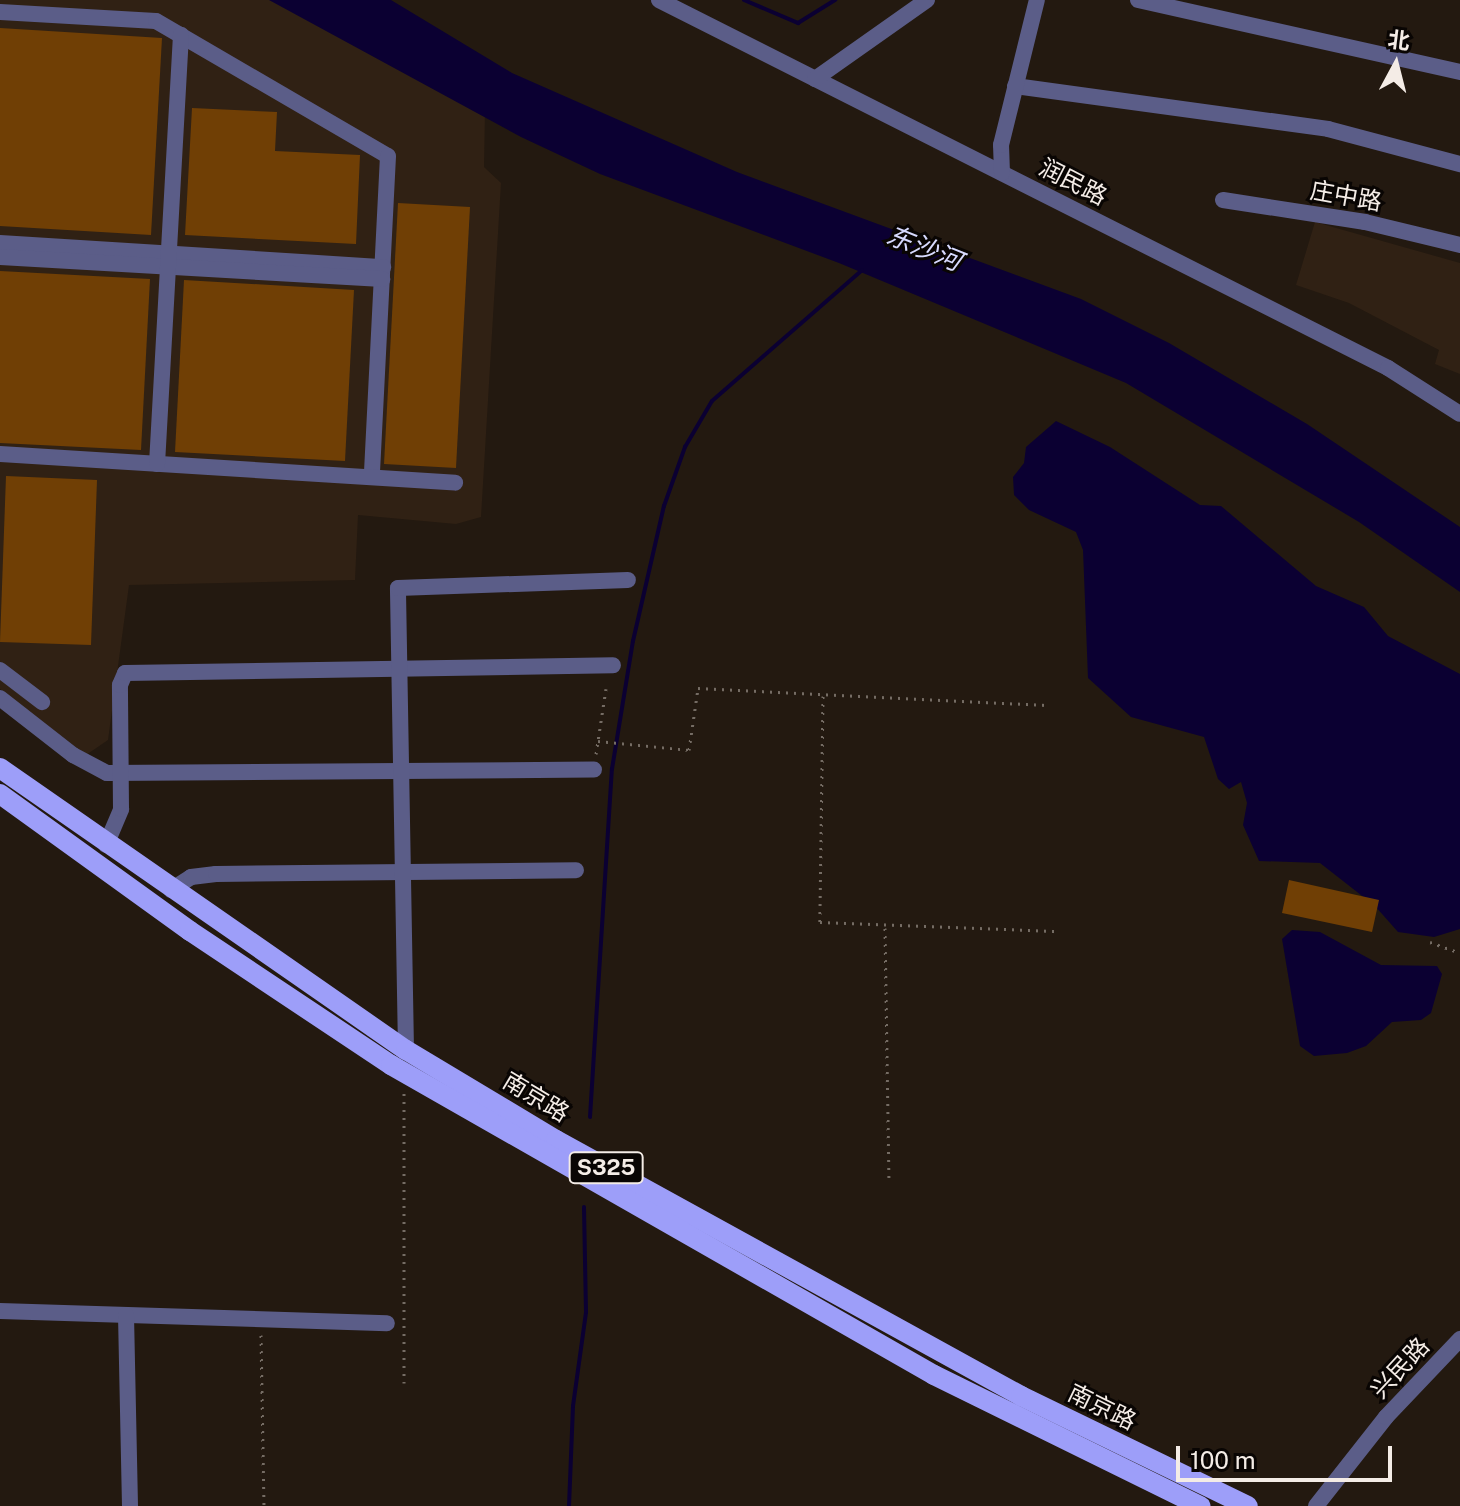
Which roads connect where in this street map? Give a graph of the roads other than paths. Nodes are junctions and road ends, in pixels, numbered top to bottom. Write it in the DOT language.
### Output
graph roads {
  1 [pos="659,0"];
  2 [pos="927,0"];
  3 [pos="1037,0"];
  4 [pos="1138,0"];
  5 [pos="0,12"];
  6 [pos="181,35"];
  7 [pos="1460,72"];
  8 [pos="815,79"];
  9 [pos="1015,86"];
  10 [pos="1460,164"];
  11 [pos="1002,173"];
  12 [pos="1223,200"];
  13 [pos="0,243"];
  14 [pos="1460,245"];
  15 [pos="0,257"];
  16 [pos="168,260"];
  17 [pos="382,273"];
  18 [pos="1460,414"];
  19 [pos="0,454"];
  20 [pos="157,464"];
  21 [pos="372,477"];
  22 [pos="455,483"];
  23 [pos="628,580"];
  24 [pos="613,665"];
  25 [pos="399,669"];
  26 [pos="0,670"];
  27 [pos="0,698"];
  28 [pos="42,702"];
  29 [pos="0,768"];
  30 [pos="594,770"];
  31 [pos="400,771"];
  32 [pos="120,773"];
  33 [pos="0,794"];
  34 [pos="106,845"];
  35 [pos="576,870"];
  36 [pos="402,872"];
  37 [pos="171,890"];
  38 [pos="406,1050"];
  39 [pos="0,1311"];
  40 [pos="126,1315"];
  41 [pos="387,1323"];
  42 [pos="1460,1339"];
  43 [pos="130,1506"];
  44 [pos="1200,1506"];
  45 [pos="1248,1506"];
  46 [pos="1316,1506"];
  1 -- 8 [label="street, 润民路"];
  2 -- 8 [label="street"];
  3 -- 9 [label="street"];
  4 -- 7 [label="street"];
  5 -- 6 [label="street"];
  6 -- 16 [label="street"];
  6 -- 17 [label="street"];
  8 -- 11 [label="street, 润民路"];
  9 -- 10 [label="street"];
  9 -- 11 [label="street"];
  11 -- 18 [label="street, 润民路"];
  12 -- 14 [label="street, 庄中路"];
  13 -- 16 [label="street"];
  15 -- 16 [label="street"];
  16 -- 17 [label="street"];
  16 -- 20 [label="street"];
  17 -- 21 [label="street"];
  19 -- 20 [label="street"];
  20 -- 21 [label="street"];
  21 -- 22 [label="street"];
  23 -- 25 [label="street"];
  24 -- 25 [label="street"];
  25 -- 31 [label="street"];
  25 -- 32 [label="street"];
  26 -- 28 [label="street"];
  27 -- 32 [label="street"];
  29 -- 34 [label="main road, 南京路 / S325"];
  30 -- 31 [label="street"];
  31 -- 32 [label="street"];
  31 -- 36 [label="street"];
  32 -- 34 [label="street"];
  33 -- 44 [label="main road, 南京路 / S325"];
  34 -- 37 [label="main road, 南京路 / S325"];
  35 -- 36 [label="street"];
  36 -- 37 [label="street"];
  36 -- 38 [label="street"];
  37 -- 38 [label="main road, 南京路 / S325"];
  38 -- 45 [label="main road, 南京路 / S325"];
  39 -- 40 [label="street"];
  40 -- 41 [label="street"];
  40 -- 43 [label="street"];
  42 -- 46 [label="street, 兴民路"];
}
